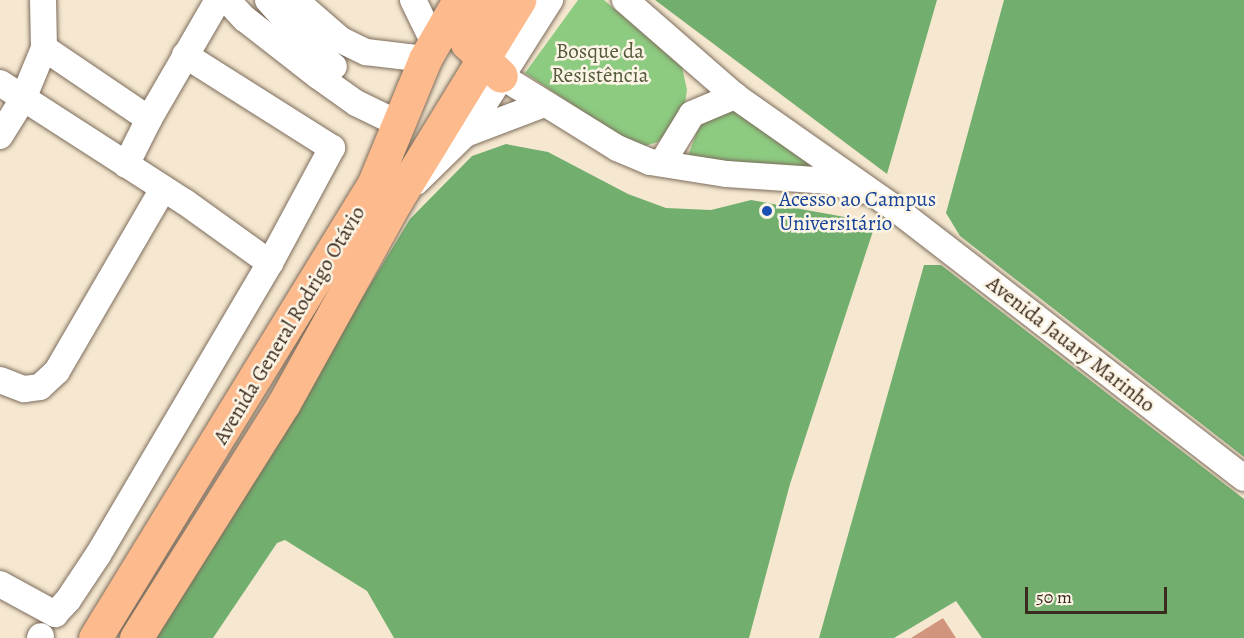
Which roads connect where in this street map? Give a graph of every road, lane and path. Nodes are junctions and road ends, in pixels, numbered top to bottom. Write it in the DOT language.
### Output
graph roads {
  1 [pos="43,0"];
  2 [pos="218,0"];
  3 [pos="227,0"];
  4 [pos="268,0"];
  5 [pos="295,0"];
  6 [pos="413,0"];
  7 [pos="459,0"];
  8 [pos="484,0"];
  9 [pos="519,0"];
  10 [pos="550,0"];
  11 [pos="625,0"];
  12 [pos="44,48"];
  13 [pos="429,51"];
  14 [pos="185,56"];
  15 [pos="699,65"];
  16 [pos="492,69"];
  17 [pos="0,83"];
  18 [pos="735,96"];
  19 [pos="23,99"];
  20 [pos="544,104"];
  21 [pos="692,114"];
  22 [pos="149,119"];
  23 [pos="402,119"];
  24 [pos="465,134"];
  25 [pos="0,136"];
  26 [pos="662,164"];
  27 [pos="126,165"];
  28 [pos="163,189"];
  29 [pos="396,201"];
  30 [pos="897,210"];
  31 [pos="270,263"];
  32 [pos="0,380"];
  33 [pos="1244,478"];
  34 [pos="0,584"];
  35 [pos="95,638"];
  36 [pos="136,638"];
  1 -- 12 [label="street"];
  2 -- 14 [label="street"];
  3 -- 23 [label="street"];
  4 -- 23 [label="street"];
  5 -- 13 [label="street"];
  6 -- 13 [label="street"];
  7 -- 13 [label="main road, Avenida General Rodrigo Otávio"];
  8 -- 16 [label="main road"];
  9 -- 16 [label="main road, Avenida General Rodrigo Otávio"];
  10 -- 16 [label="street, Avenida General Rodrigo Otávio"];
  11 -- 15 [label="street, Avenida Jauary Marinho"];
  12 -- 19 [label="street"];
  12 -- 22 [label="street"];
  13 -- 23 [label="main road, Avenida General Rodrigo Otávio"];
  14 -- 22 [label="street"];
  14 -- 31 [label="street"];
  15 -- 18 [label="street, Avenida Jauary Marinho"];
  15 -- 21 [label="street"];
  16 -- 20 [label="street, Avenida Jauary Marinho"];
  16 -- 24 [label="street, Avenida General Rodrigo Otávio"];
  16 -- 29 [label="main road, Avenida General Rodrigo Otávio"];
  17 -- 19 [label="street"];
  18 -- 21 [label="street"];
  18 -- 30 [label="street, Avenida Jauary Marinho"];
  19 -- 25 [label="street"];
  19 -- 27 [label="street"];
  20 -- 24 [label="street"];
  20 -- 26 [label="street, Avenida Jauary Marinho"];
  21 -- 26 [label="street"];
  22 -- 27 [label="street"];
  23 -- 35 [label="main road, Avenida General Rodrigo Otávio"];
  24 -- 29 [label="street, Avenida General Rodrigo Otávio"];
  26 -- 30 [label="street, Avenida Jauary Marinho"];
  27 -- 28 [label="street"];
  28 -- 31 [label="street"];
  28 -- 32 [label="street"];
  29 -- 36 [label="main road, Avenida General Rodrigo Otávio"];
  30 -- 33 [label="street, Avenida Jauary Marinho"];
  31 -- 34 [label="street"];
}
